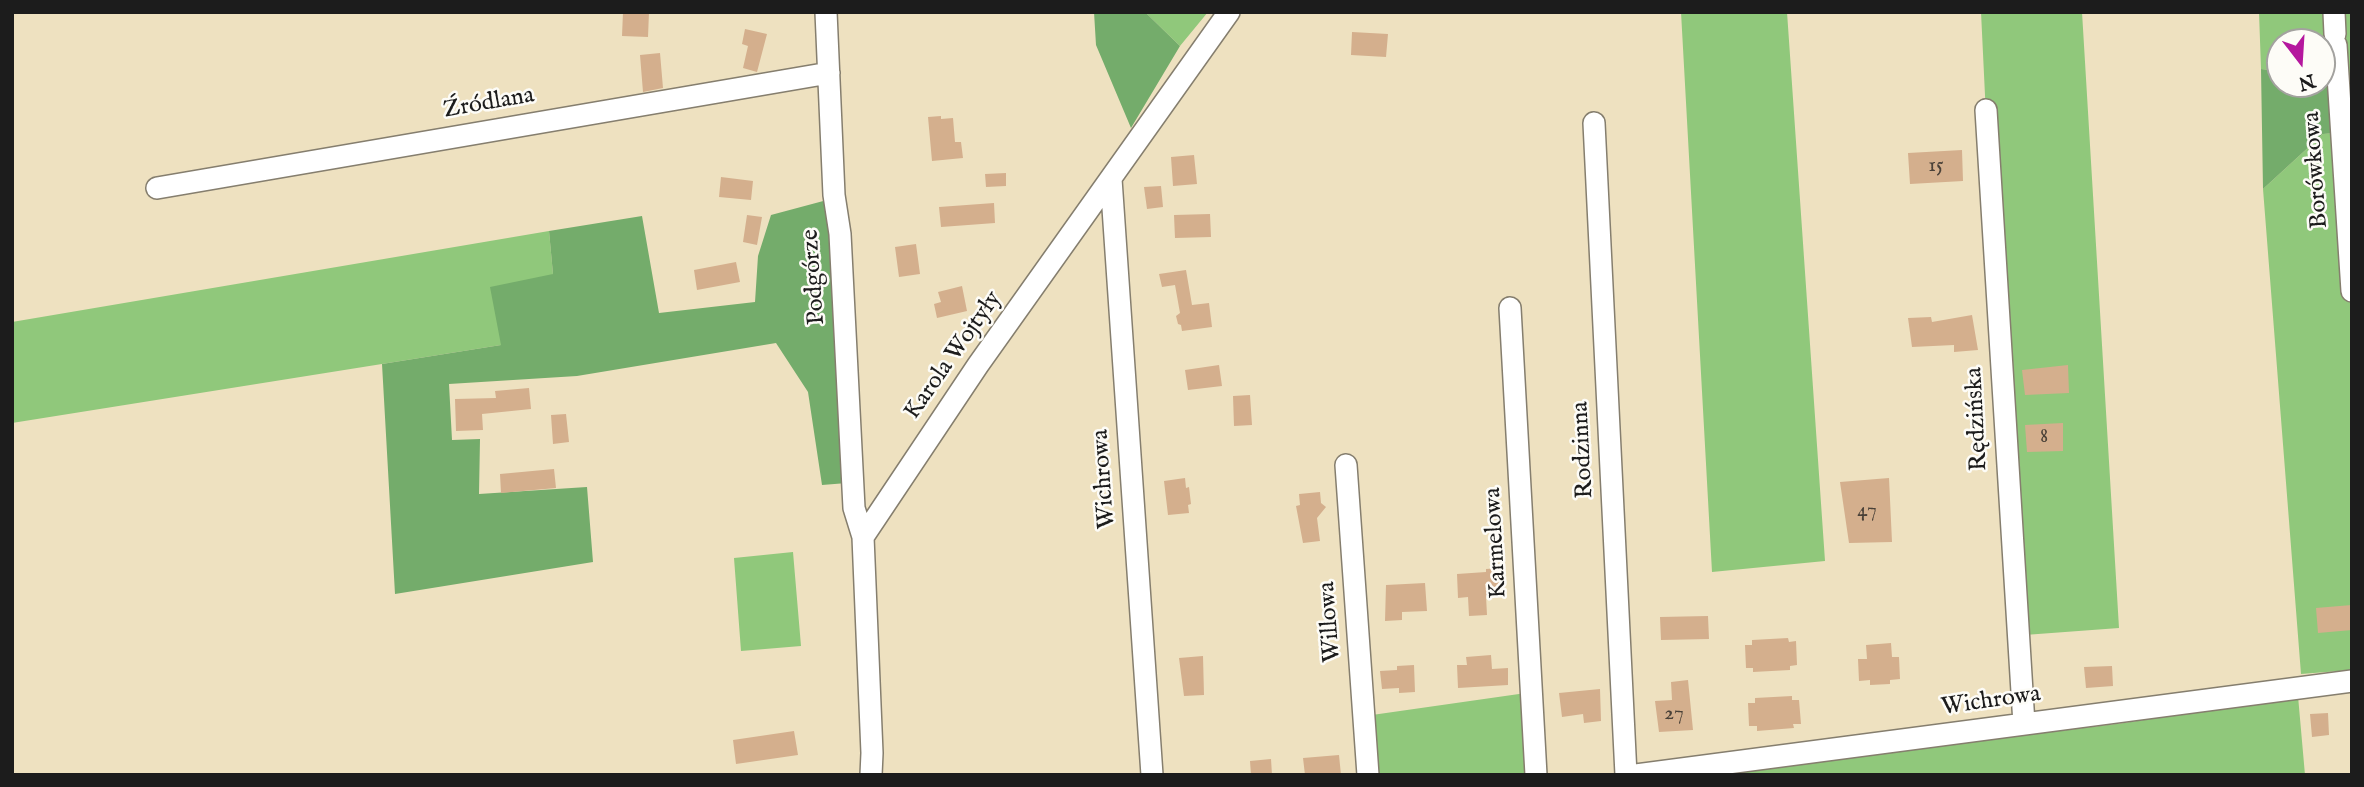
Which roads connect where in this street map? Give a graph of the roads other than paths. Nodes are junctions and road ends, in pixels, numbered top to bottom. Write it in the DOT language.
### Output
graph roads {
  1 [pos="826,12"];
  2 [pos="1229,12"];
  3 [pos="2336,45"];
  4 [pos="830,72"];
  5 [pos="1986,110"];
  6 [pos="1594,123"];
  7 [pos="1111,179"];
  8 [pos="157,188"];
  9 [pos="2352,291"];
  10 [pos="1510,308"];
  11 [pos="1346,465"];
  12 [pos="863,537"];
  13 [pos="2352,681"];
  14 [pos="2024,724"];
  15 [pos="871,775"];
  16 [pos="1152,775"];
  17 [pos="1368,775"];
  18 [pos="1536,775"];
  19 [pos="1626,775"];
  20 [pos="1636,775"];
  1 -- 4 [label="street, Podgórze"];
  2 -- 7 [label="street, Karola Wojtyły"];
  3 -- 9 [label="street, Borówkowa"];
  4 -- 8 [label="street, Źródlana"];
  4 -- 12 [label="street, Podgórze"];
  5 -- 14 [label="street, Rędzińska"];
  6 -- 19 [label="street, Rodzinna"];
  7 -- 12 [label="street, Karola Wojtyły"];
  7 -- 16 [label="street, Wichrowa"];
  10 -- 18 [label="street, Karmelowa"];
  11 -- 17 [label="street, Willowa"];
  12 -- 15 [label="street"];
  13 -- 14 [label="street, Wichrowa"];
  14 -- 20 [label="street, Wichrowa"];
}
